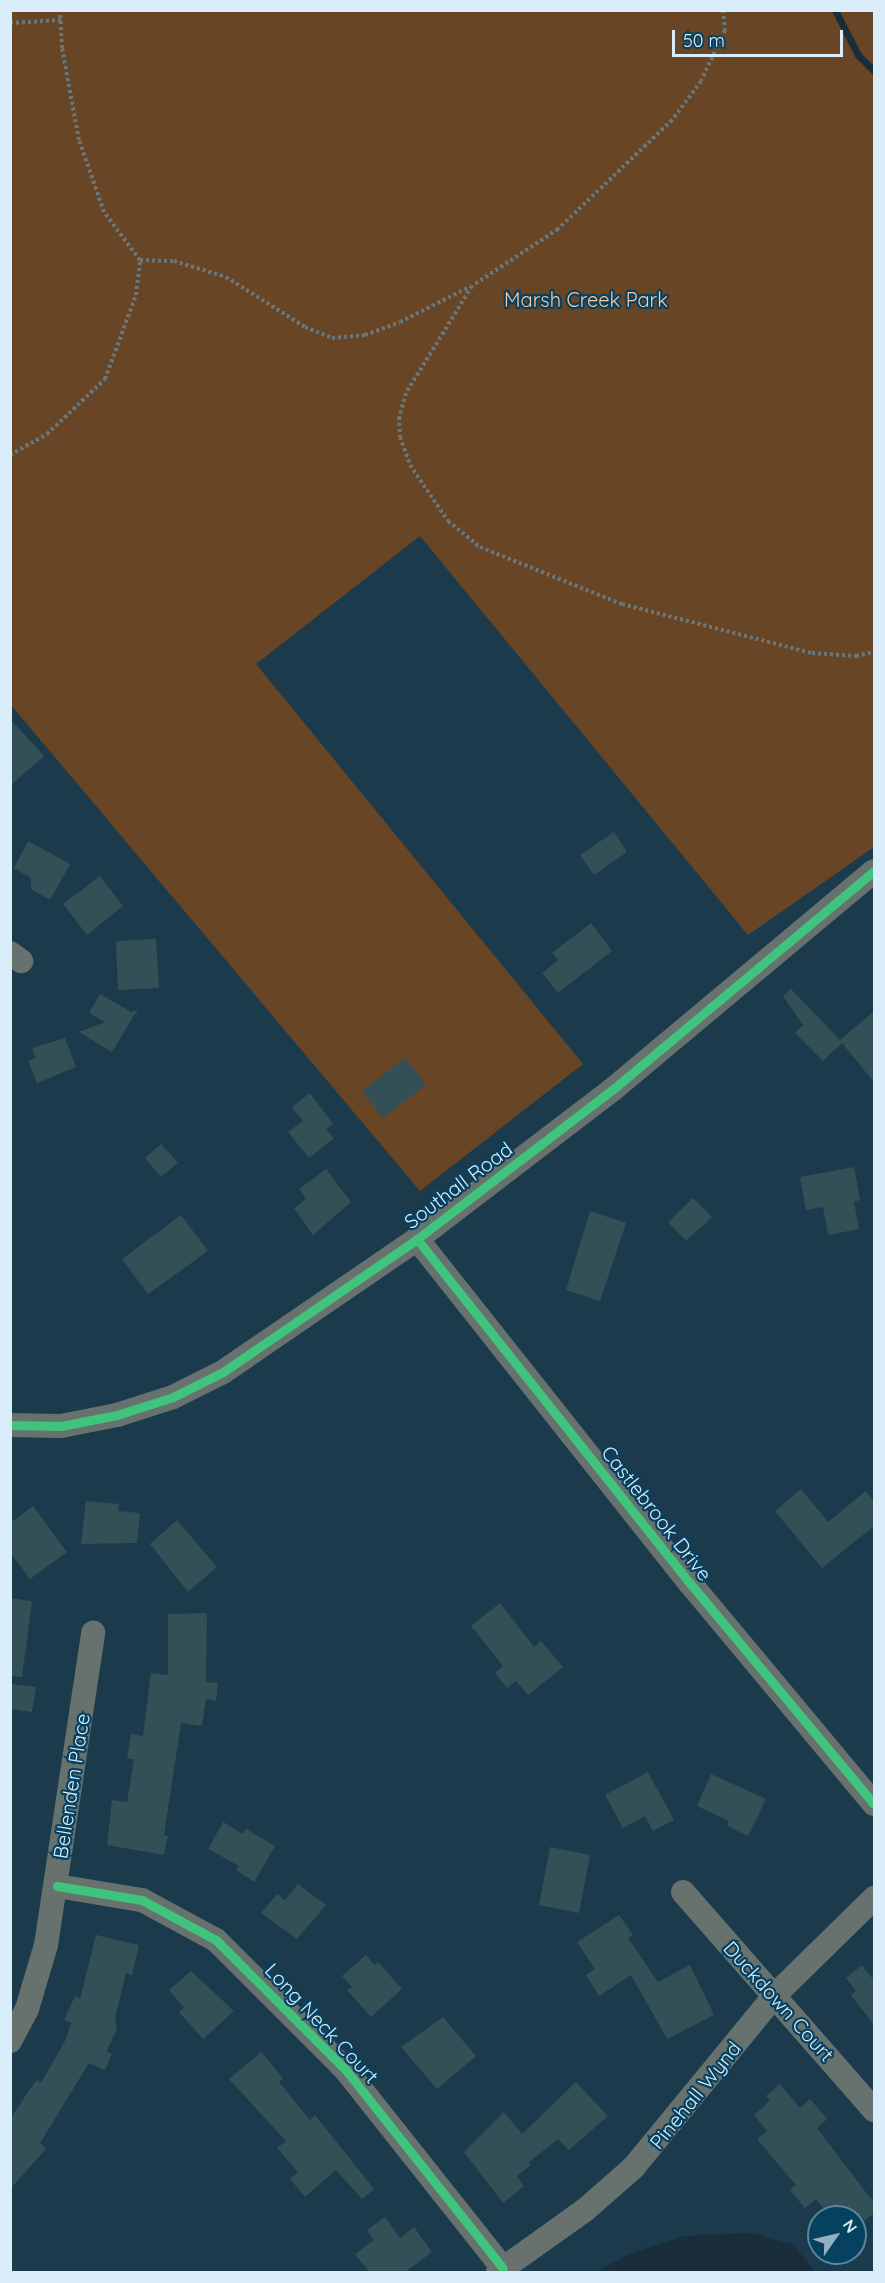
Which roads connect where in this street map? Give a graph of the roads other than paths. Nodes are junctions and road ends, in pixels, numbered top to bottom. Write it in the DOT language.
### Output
graph roads {
  1 [pos="874,871"];
  2 [pos="417,1239"];
  3 [pos="10,1425"];
  4 [pos="93,1633"];
  5 [pos="874,1804"];
  6 [pos="57,1886"];
  7 [pos="683,1892"];
  8 [pos="874,1898"];
  9 [pos="775,1995"];
  10 [pos="10,2041"];
  11 [pos="874,2110"];
  12 [pos="500,2270"];
  1 -- 2 [label="street, Southall Road"];
  2 -- 3 [label="street, Southall Road"];
  2 -- 5 [label="street, Castlebrook Drive"];
  4 -- 6 [label="street, Bellenden Place"];
  6 -- 10 [label="street, Bellenden Place"];
  6 -- 12 [label="street, Long Neck Court"];
  7 -- 9 [label="street, Duckdown Court"];
  8 -- 9 [label="street, Pinehall Wynd"];
  9 -- 11 [label="street, Duckdown Court"];
  9 -- 12 [label="street, Pinehall Wynd"];
}
